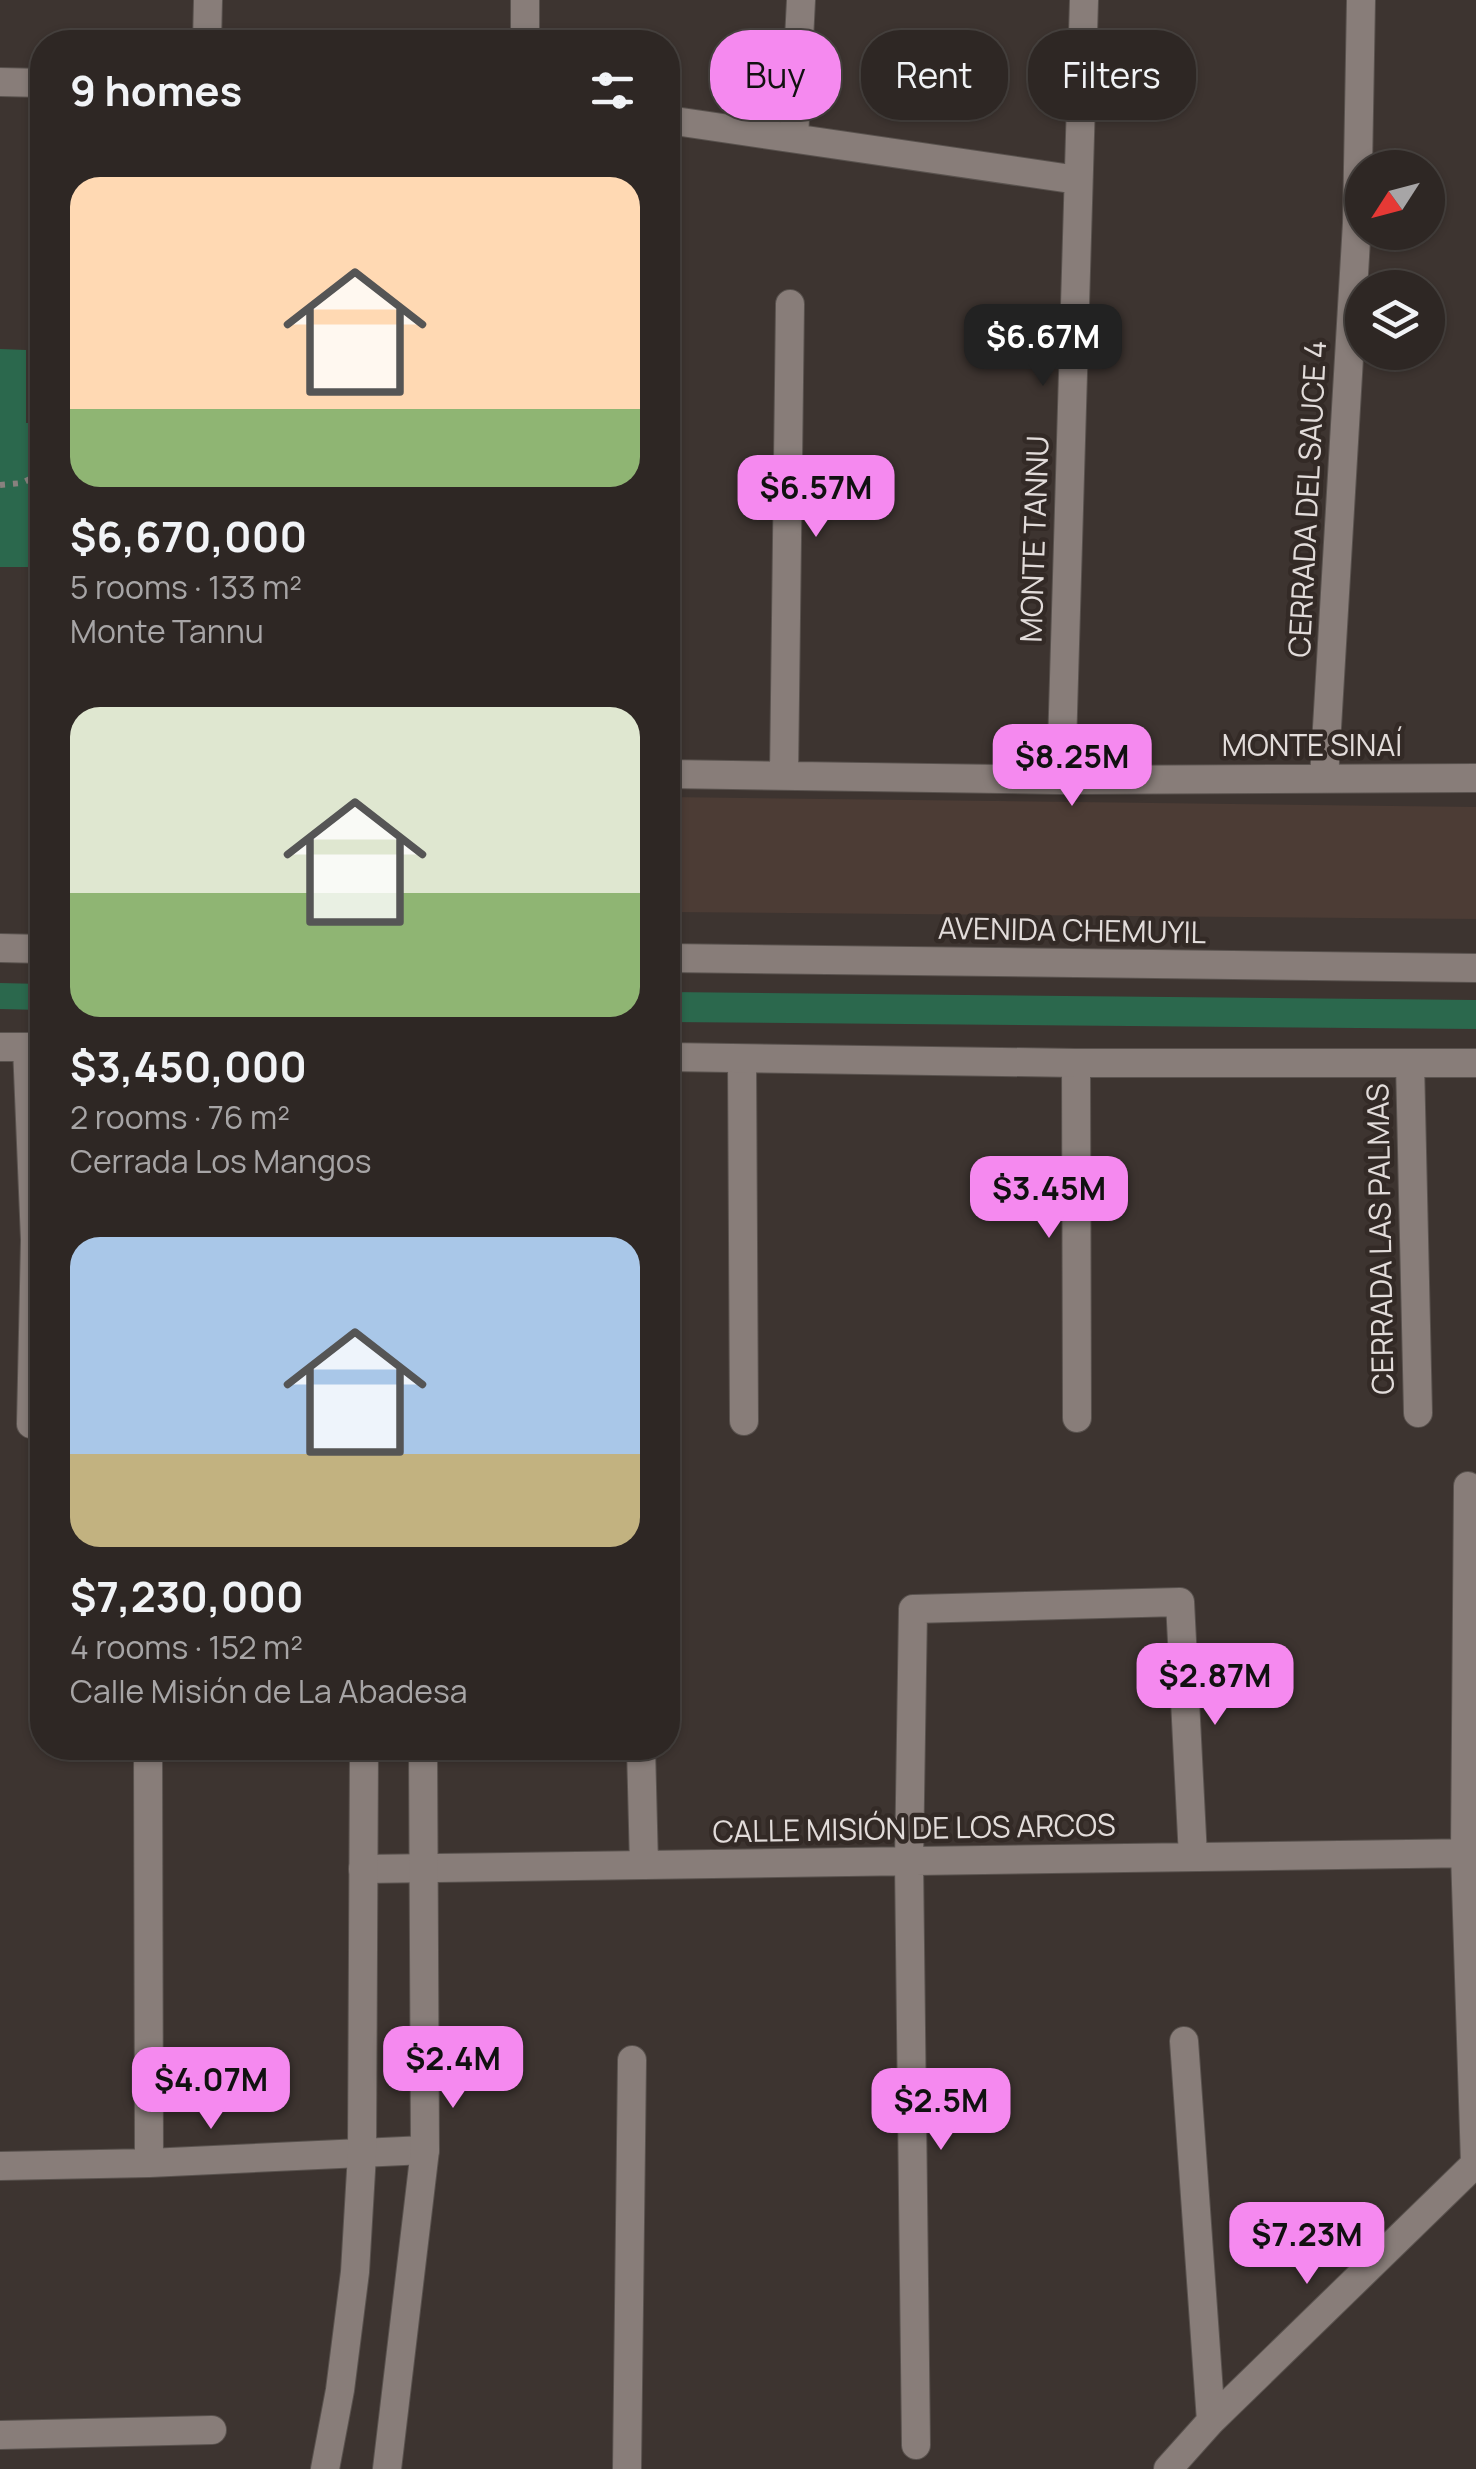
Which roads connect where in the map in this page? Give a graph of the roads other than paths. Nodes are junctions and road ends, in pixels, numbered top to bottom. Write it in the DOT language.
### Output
graph roads {
  1 [pos="208,0"];
  2 [pos="526,0"];
  3 [pos="801,0"];
  4 [pos="1084,0"];
  5 [pos="1360,0"];
  6 [pos="207,30"];
  7 [pos="525,30"];
  8 [pos="0,82"];
  9 [pos="30,83"];
  10 [pos="680,122"];
  11 [pos="794,138"];
  12 [pos="1078,180"];
  13 [pos="790,304"];
  14 [pos="680,774"];
  15 [pos="784,776"];
  16 [pos="1324,778"];
  17 [pos="1476,778"];
  18 [pos="1060,780"];
  19 [pos="0,948"];
  20 [pos="30,949"];
  21 [pos="680,958"];
  22 [pos="1476,968"];
  23 [pos="23,1047"];
  24 [pos="680,1058"];
  25 [pos="742,1060"];
  26 [pos="1076,1063"];
  27 [pos="1410,1063"];
  28 [pos="1476,1063"];
  29 [pos="30,1170"];
  30 [pos="1418,1413"];
  31 [pos="1077,1418"];
  32 [pos="744,1421"];
  33 [pos="1468,1486"];
  34 [pos="148,1760"];
  35 [pos="364,1760"];
  36 [pos="423,1760"];
  37 [pos="642,1760"];
  38 [pos="1470,1853"];
  39 [pos="1193,1857"];
  40 [pos="910,1861"];
  41 [pos="644,1865"];
  42 [pos="423,1868"];
  43 [pos="363,1869"];
  44 [pos="1184,2041"];
  45 [pos="632,2060"];
  46 [pos="425,2150"];
  47 [pos="362,2154"];
  48 [pos="1476,2163"];
  49 [pos="148,2164"];
  50 [pos="0,2166"];
  51 [pos="1211,2421"];
  52 [pos="212,2430"];
  53 [pos="0,2434"];
  54 [pos="916,2445"];
  55 [pos="324,2469"];
  56 [pos="386,2469"];
  57 [pos="627,2469"];
  58 [pos="1168,2469"];
  1 -- 6 [label="street"];
  2 -- 7 [label="street"];
  3 -- 11 [label="street"];
  4 -- 12 [label="street, MONTE TANNU"];
  5 -- 16 [label="street, CERRADA DEL SAUCE 4"];
  8 -- 9 [label="street"];
  10 -- 11 [label="street"];
  11 -- 12 [label="street"];
  12 -- 18 [label="street, MONTE TANNU"];
  13 -- 15 [label="street"];
  14 -- 15 [label="street, MONTE SINAÍ"];
  15 -- 18 [label="street, MONTE SINAÍ"];
  16 -- 17 [label="street, MONTE SINAÍ"];
  16 -- 18 [label="street, MONTE SINAÍ"];
  19 -- 20 [label="street"];
  21 -- 22 [label="street, AVENIDA CHEMUYIL"];
  23 -- 29 [label="street"];
  24 -- 25 [label="street"];
  25 -- 26 [label="street"];
  25 -- 32 [label="street"];
  26 -- 27 [label="street"];
  26 -- 31 [label="street"];
  27 -- 28 [label="street"];
  27 -- 30 [label="street, CERRADA LAS PALMAS"];
  33 -- 38 [label="street"];
  34 -- 49 [label="street"];
  35 -- 43 [label="street"];
  36 -- 42 [label="street"];
  37 -- 41 [label="street"];
  38 -- 39 [label="street, CALLE MISIÓN DE LOS ARCOS"];
  38 -- 48 [label="street"];
  39 -- 40 [label="street, CALLE MISIÓN DE LOS ARCOS"];
  39 -- 40 [label="street"];
  40 -- 41 [label="street, CALLE MISIÓN DE LOS ARCOS"];
  40 -- 54 [label="street"];
  41 -- 42 [label="street, CALLE MISIÓN DE LOS ARCOS"];
  42 -- 43 [label="street, CALLE MISIÓN DE LOS ARCOS"];
  42 -- 46 [label="street"];
  43 -- 47 [label="street"];
  44 -- 51 [label="street"];
  45 -- 57 [label="street"];
  46 -- 47 [label="street"];
  46 -- 56 [label="street"];
  47 -- 49 [label="street"];
  47 -- 55 [label="street"];
  48 -- 51 [label="street"];
  49 -- 50 [label="street"];
  51 -- 58 [label="street"];
  52 -- 53 [label="street"];
}
